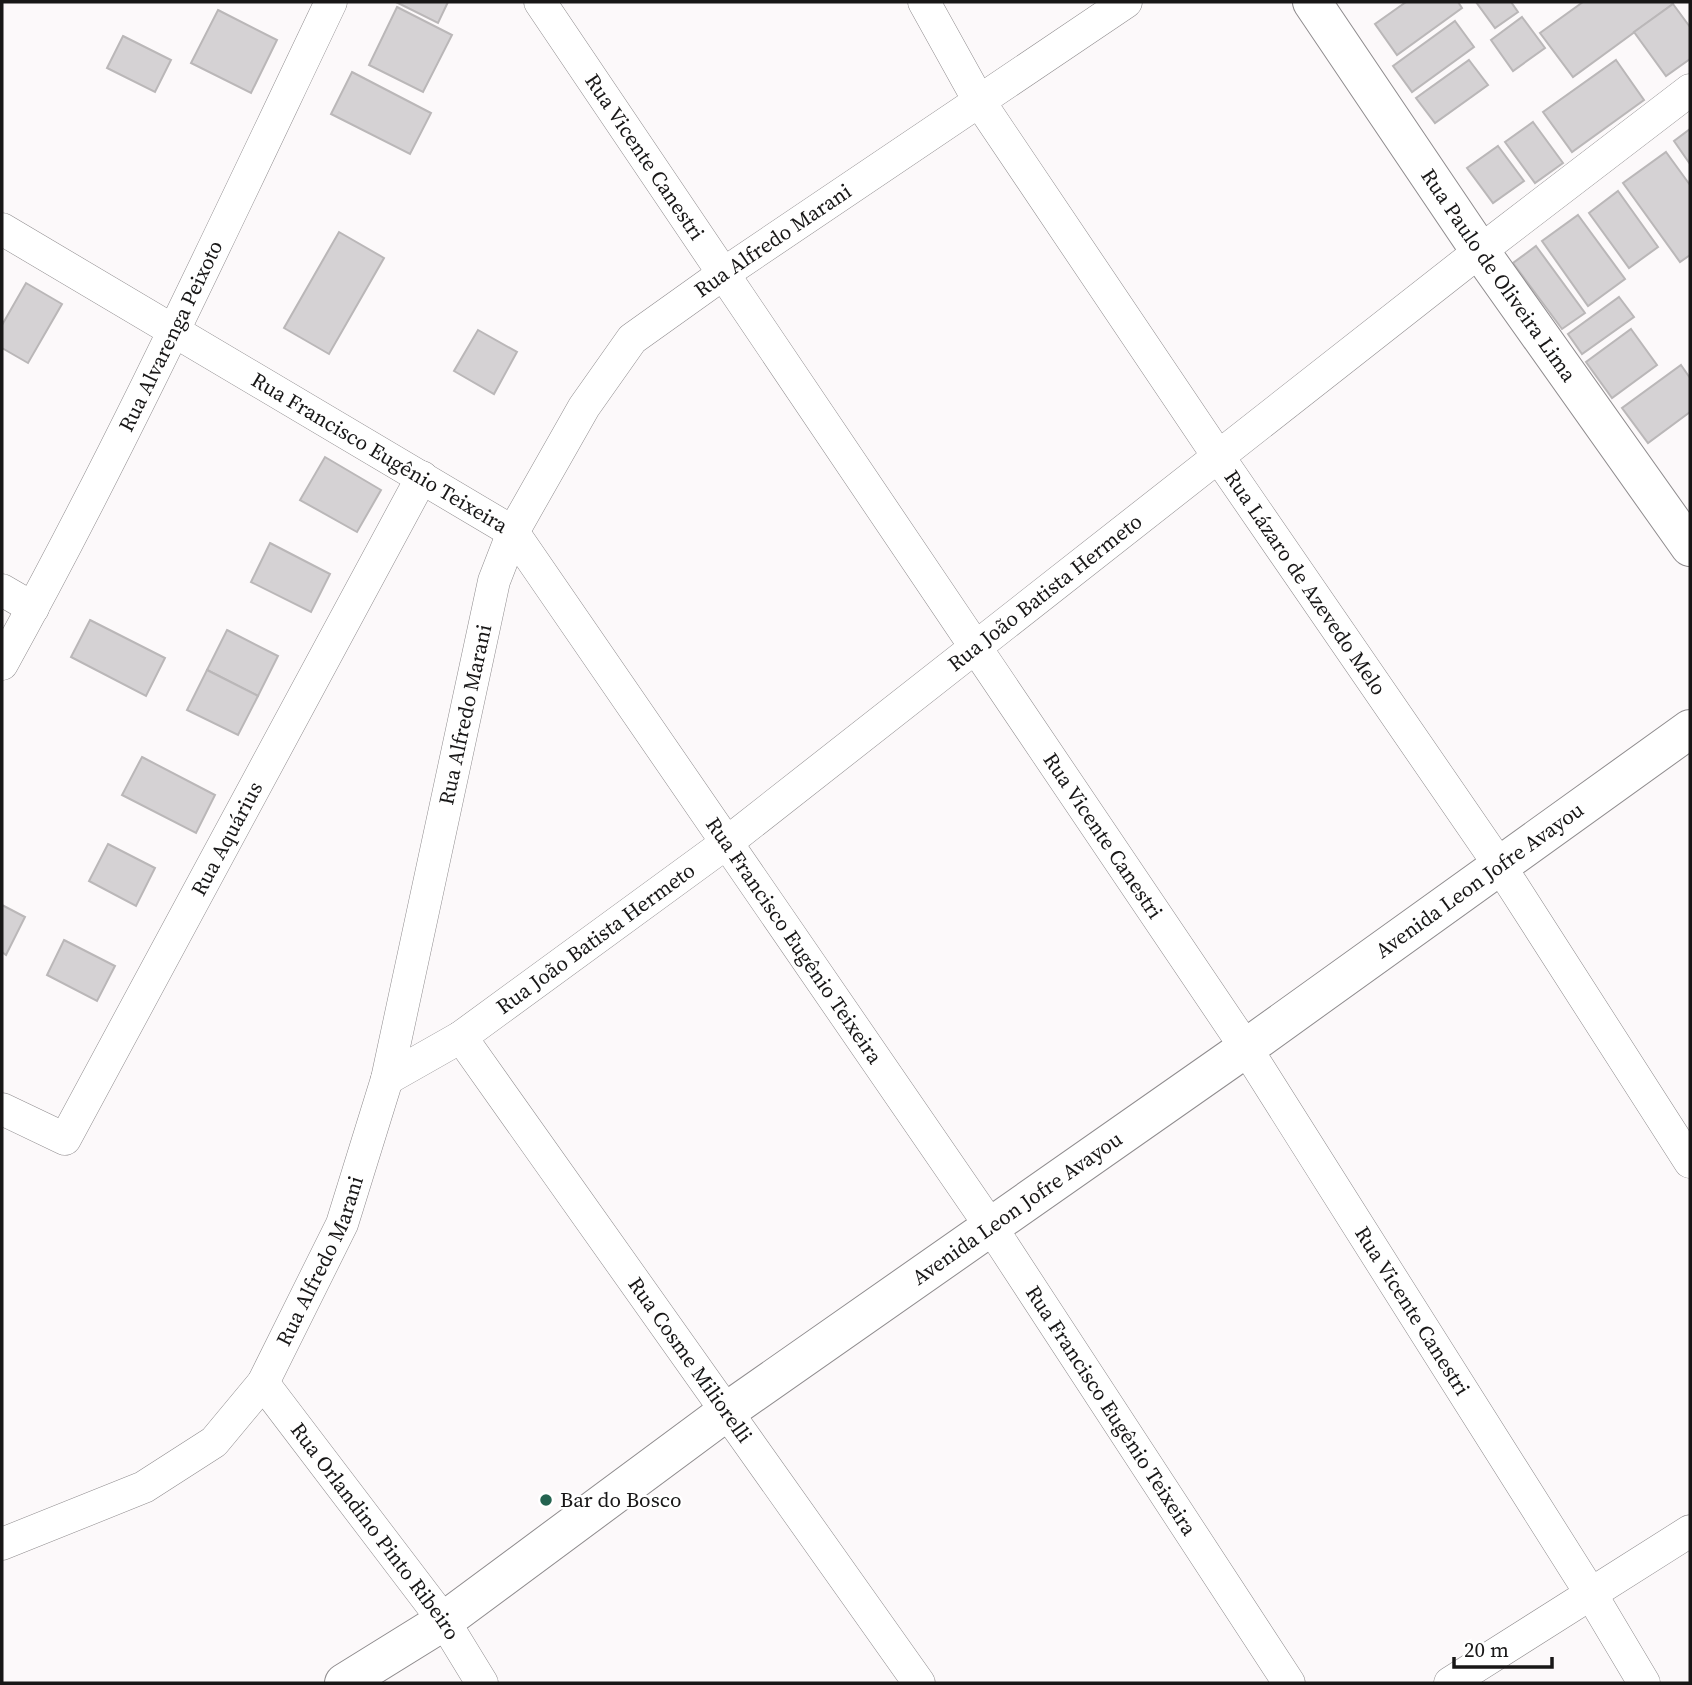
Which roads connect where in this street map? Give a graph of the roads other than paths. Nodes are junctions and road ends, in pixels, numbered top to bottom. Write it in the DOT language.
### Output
graph roads {
  1 [pos="331,2"];
  2 [pos="540,2"];
  3 [pos="925,2"];
  4 [pos="1126,2"];
  5 [pos="1312,2"];
  6 [pos="1690,90"];
  7 [pos="979,101"];
  8 [pos="2,229"];
  9 [pos="1480,251"];
  10 [pos="723,274"];
  11 [pos="174,329"];
  12 [pos="1218,456"];
  13 [pos="422,477"];
  14 [pos="513,532"];
  15 [pos="1690,547"];
  16 [pos="2,590"];
  17 [pos="33,608"];
  18 [pos="975,649"];
  19 [pos="2,664"];
  20 [pos="1690,729"];
  21 [pos="725,844"];
  22 [pos="1500,866"];
  23 [pos="461,1037"];
  24 [pos="1246,1048"];
  25 [pos="387,1080"];
  26 [pos="2,1109"];
  27 [pos="1690,1162"];
  28 [pos="991,1227"];
  29 [pos="263,1383"];
  30 [pos="726,1412"];
  31 [pos="1690,1531"];
  32 [pos="2,1544"];
  33 [pos="1591,1594"];
  34 [pos="444,1621"];
  35 [pos="344,1683"];
  36 [pos="482,1683"];
  37 [pos="919,1683"];
  38 [pos="1289,1683"];
  39 [pos="1450,1683"];
  40 [pos="1644,1683"];
  1 -- 11 [label="street, Rua Alvarenga Peixoto"];
  2 -- 10 [label="street, Rua Vicente Canestri"];
  3 -- 7 [label="street, Rua Lázaro de Azevedo Melo"];
  4 -- 7 [label="street, Rua Alfredo Marani"];
  5 -- 9 [label="street, Rua Paulo de Oliveira Lima"];
  6 -- 9 [label="street, Rua João Batista Hermeto"];
  7 -- 10 [label="street, Rua Alfredo Marani"];
  7 -- 12 [label="street, Rua Lázaro de Azevedo Melo"];
  8 -- 11 [label="street, Rua Francisco Eugênio Teixeira"];
  9 -- 12 [label="street, Rua João Batista Hermeto"];
  9 -- 15 [label="street, Rua Paulo de Oliveira Lima"];
  10 -- 14 [label="street, Rua Alfredo Marani"];
  10 -- 18 [label="street, Rua Vicente Canestri"];
  11 -- 13 [label="street, Rua Francisco Eugênio Teixeira"];
  11 -- 17 [label="street, Rua Alvarenga Peixoto"];
  12 -- 18 [label="street, Rua João Batista Hermeto"];
  12 -- 22 [label="street, Rua Lázaro de Azevedo Melo"];
  13 -- 14 [label="street, Rua Francisco Eugênio Teixeira"];
  13 -- 26 [label="street, Rua Aquárius"];
  14 -- 21 [label="street, Rua Francisco Eugênio Teixeira"];
  14 -- 25 [label="street, Rua Alfredo Marani"];
  16 -- 17 [label="street"];
  17 -- 19 [label="street, Rua Alvarenga Peixoto"];
  18 -- 21 [label="street, Rua João Batista Hermeto"];
  18 -- 24 [label="street, Rua Vicente Canestri"];
  20 -- 22 [label="street, Avenida Leon Jofre Avayou"];
  21 -- 23 [label="street, Rua João Batista Hermeto"];
  21 -- 28 [label="street, Rua Francisco Eugênio Teixeira"];
  22 -- 24 [label="street, Avenida Leon Jofre Avayou"];
  22 -- 27 [label="street, Rua Lázaro de Azevedo Melo"];
  23 -- 25 [label="street, Rua João Batista Hermeto"];
  23 -- 30 [label="street, Rua Cosme Miliorelli"];
  24 -- 28 [label="street, Avenida Leon Jofre Avayou"];
  24 -- 33 [label="street, Rua Vicente Canestri"];
  25 -- 29 [label="street, Rua Alfredo Marani"];
  28 -- 30 [label="street, Avenida Leon Jofre Avayou"];
  28 -- 38 [label="street, Rua Francisco Eugênio Teixeira"];
  29 -- 32 [label="street, Rua Alfredo Marani"];
  29 -- 34 [label="street, Rua Orlandino Pinto Ribeiro"];
  30 -- 34 [label="street, Avenida Leon Jofre Avayou"];
  30 -- 37 [label="street, Rua Cosme Miliorelli"];
  31 -- 33 [label="street"];
  33 -- 39 [label="street"];
  33 -- 40 [label="street, Rua Vicente Canestri"];
  34 -- 35 [label="street, Avenida Leon Jofre Avayou"];
  34 -- 36 [label="street, Rua Orlandino Pinto Ribeiro"];
}
